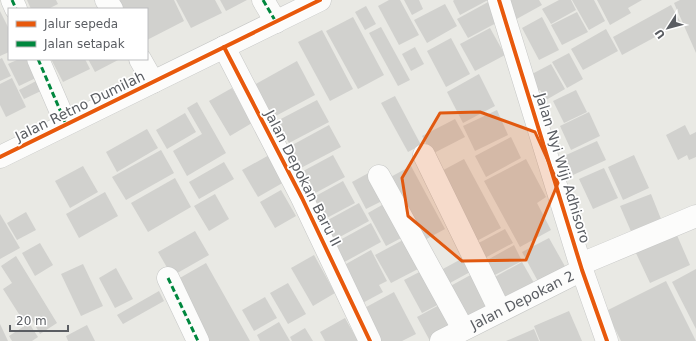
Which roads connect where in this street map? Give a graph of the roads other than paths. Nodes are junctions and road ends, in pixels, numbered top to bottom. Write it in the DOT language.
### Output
graph roads {
  1 [pos="263,0"];
  2 [pos="320,0"];
  3 [pos="499,0"];
  4 [pos="276,22"];
  5 [pos="224,47"];
  6 [pos="38,60"];
  7 [pos="141,60"];
  8 [pos="153,82"];
  9 [pos="66,124"];
  10 [pos="424,155"];
  11 [pos="0,157"];
  12 [pos="379,176"];
  13 [pos="696,216"];
  14 [pos="582,267"];
  15 [pos="168,278"];
  16 [pos="500,311"];
  17 [pos="464,330"];
  18 [pos="198,341"];
  19 [pos="370,341"];
  20 [pos="441,341"];
  21 [pos="607,341"];
  1 -- 4 [label="street"];
  2 -- 4 [label="street, Jalan Retno Dumilah"];
  3 -- 14 [label="street, Jalan Nyi Wiji Adhisoro"];
  4 -- 5 [label="street, Jalan Retno Dumilah"];
  5 -- 8 [label="street, Jalan Retno Dumilah"];
  5 -- 19 [label="street, Jalan Depokan Baru II"];
  6 -- 9 [label="street"];
  7 -- 8 [label="street"];
  8 -- 9 [label="street, Jalan Retno Dumilah"];
  9 -- 11 [label="street, Jalan Retno Dumilah"];
  10 -- 16 [label="street"];
  12 -- 17 [label="street"];
  13 -- 14 [label="street, Jalan Depokan 2"];
  14 -- 16 [label="street, Jalan Depokan 2"];
  14 -- 21 [label="street, Jalan Nyi Wiji Adhisoro"];
  15 -- 18 [label="street"];
  16 -- 17 [label="street, Jalan Depokan 2"];
  17 -- 20 [label="street, Jalan Depokan 2"];
}
